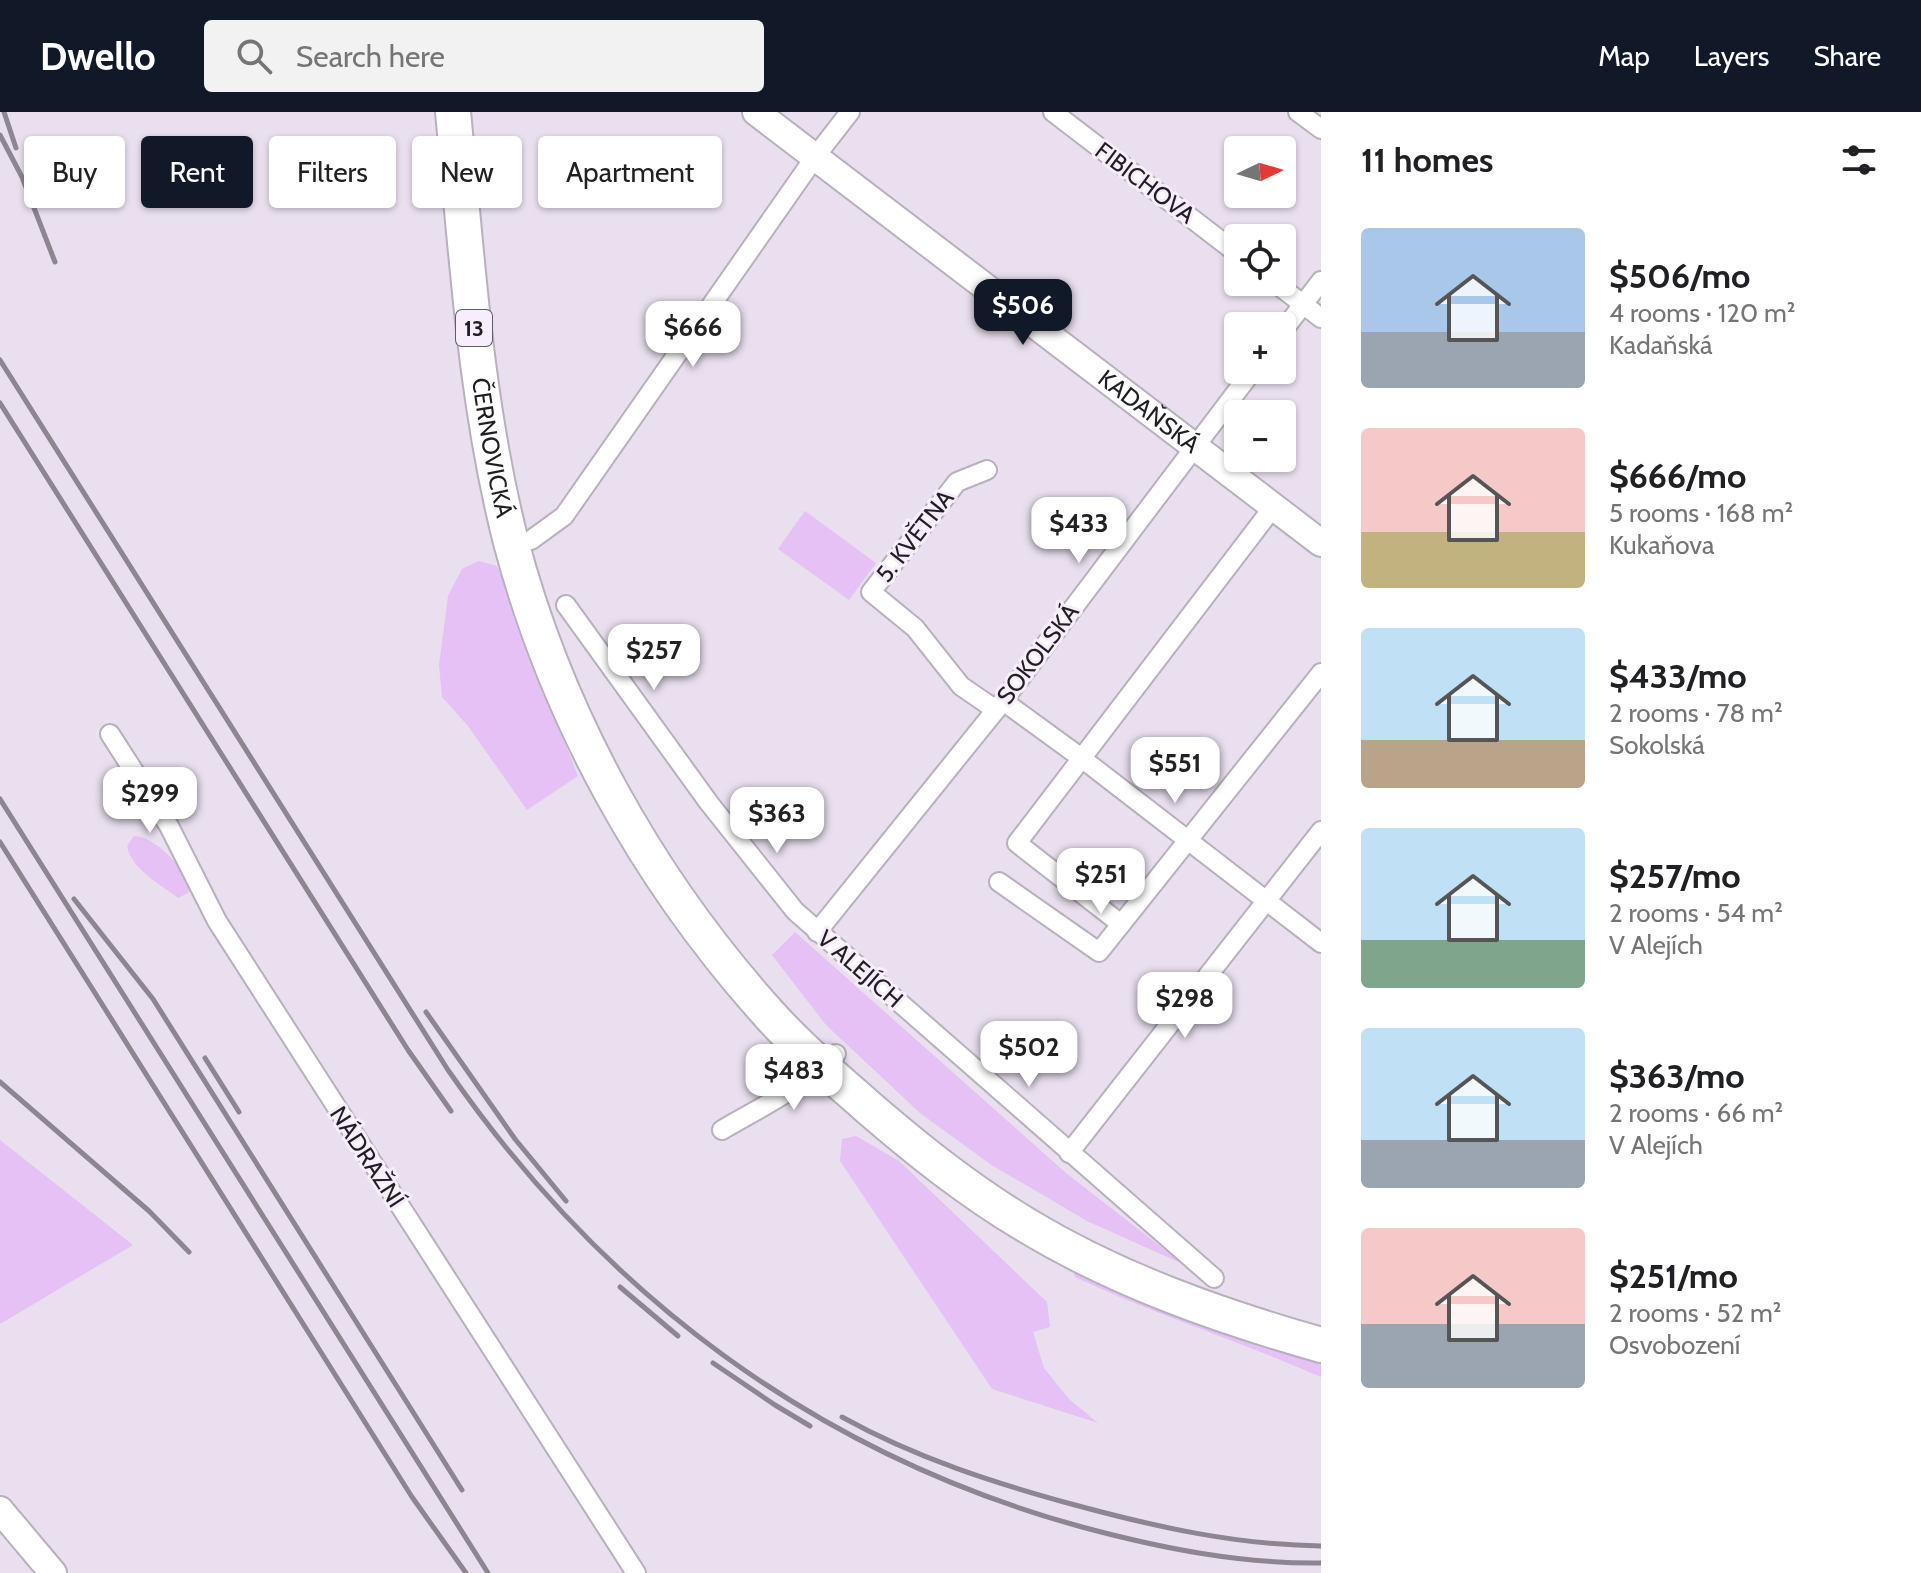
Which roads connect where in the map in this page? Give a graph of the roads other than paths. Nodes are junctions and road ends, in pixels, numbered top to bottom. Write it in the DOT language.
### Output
graph roads {
  1 [pos="453,112"];
  2 [pos="475,112"];
  3 [pos="756,112"];
  4 [pos="850,112"];
  5 [pos="1053,112"];
  6 [pos="1298,112"];
  7 [pos="1321,129"];
  8 [pos="815,157"];
  9 [pos="1224,243"];
  10 [pos="1321,281"];
  11 [pos="1292,296"];
  12 [pos="1303,304"];
  13 [pos="1296,313"];
  14 [pos="1321,318"];
  15 [pos="1243,384"];
  16 [pos="1196,447"];
  17 [pos="987,470"];
  18 [pos="1274,506"];
  19 [pos="521,541"];
  20 [pos="1321,543"];
  21 [pos="566,605"];
  22 [pos="1321,673"];
  23 [pos="1000,705"];
  24 [pos="110,734"];
  25 [pos="1080,757"];
  26 [pos="1321,831"];
  27 [pos="1187,840"];
  28 [pos="999,882"];
  29 [pos="1267,902"];
  30 [pos="1121,924"];
  31 [pos="817,932"];
  32 [pos="1321,943"];
  33 [pos="830,1061"];
  34 [pos="722,1130"];
  35 [pos="1069,1153"];
  36 [pos="1214,1278"];
  37 [pos="1321,1325"];
  38 [pos="1321,1345"];
  39 [pos="0,1510"];
  40 [pos="53,1573"];
  41 [pos="636,1573"];
  1 -- 19 [label="highway, ČERNOVICKÁ / 13"];
  2 -- 19 [label="highway, ČERNOVICKÁ / 13"];
  3 -- 8 [label="street, KADAŇSKÁ"];
  4 -- 8 [label="street"];
  5 -- 9 [label="street, FIBICHOVA"];
  6 -- 7 [label="street"];
  8 -- 16 [label="street, KADAŇSKÁ"];
  8 -- 19 [label="street"];
  10 -- 12 [label="street"];
  11 -- 12 [label="street"];
  12 -- 13 [label="street"];
  12 -- 14 [label="street"];
  15 -- 16 [label="street, SOKOLSKÁ"];
  16 -- 18 [label="street, KADAŇSKÁ"];
  16 -- 23 [label="street, SOKOLSKÁ"];
  17 -- 23 [label="street, 5. KVĚTNA"];
  18 -- 20 [label="street, KADAŇSKÁ"];
  18 -- 25 [label="street"];
  19 -- 33 [label="highway, 13"];
  21 -- 31 [label="street, V ALEJÍCH"];
  22 -- 27 [label="street"];
  23 -- 25 [label="street"];
  23 -- 31 [label="street, SOKOLSKÁ"];
  24 -- 41 [label="street, NÁDRAŽNÍ"];
  25 -- 27 [label="street"];
  25 -- 30 [label="street"];
  26 -- 29 [label="street"];
  27 -- 29 [label="street"];
  27 -- 30 [label="street"];
  28 -- 30 [label="street"];
  29 -- 32 [label="street"];
  29 -- 35 [label="street"];
  31 -- 35 [label="street, V ALEJÍCH"];
  33 -- 34 [label="street"];
  33 -- 37 [label="highway, 13"];
  33 -- 38 [label="highway, 13"];
  35 -- 36 [label="street, V ALEJÍCH"];
  39 -- 40 [label="street"];
}
